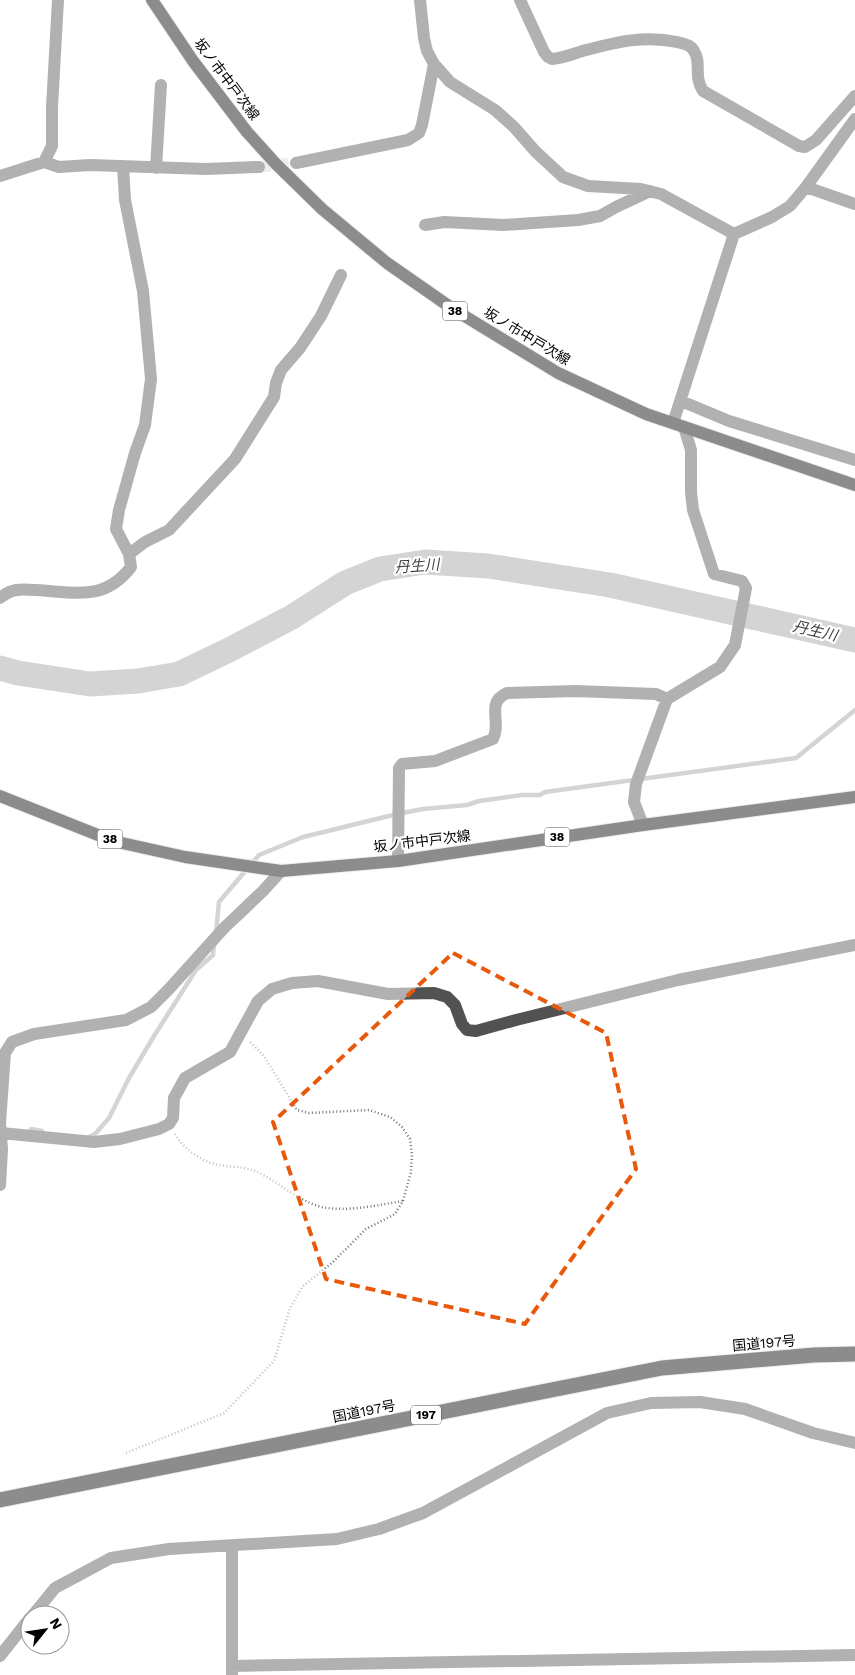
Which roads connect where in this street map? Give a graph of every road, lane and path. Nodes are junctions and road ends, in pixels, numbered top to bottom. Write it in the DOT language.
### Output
graph roads {
  1 [pos="58,0"];
  2 [pos="152,0"];
  3 [pos="420,0"];
  4 [pos="520,0"];
  5 [pos="434,64"];
  6 [pos="161,86"];
  7 [pos="855,96"];
  8 [pos="855,120"];
  9 [pos="44,162"];
  10 [pos="296,163"];
  11 [pos="124,166"];
  12 [pos="156,168"];
  13 [pos="259,168"];
  14 [pos="0,176"];
  15 [pos="806,187"];
  16 [pos="650,191"];
  17 [pos="855,204"];
  18 [pos="425,225"];
  19 [pos="734,234"];
  20 [pos="341,274"];
  21 [pos="681,401"];
  22 [pos="678,425"];
  23 [pos="855,460"];
  24 [pos="855,485"];
  25 [pos="129,554"];
  26 [pos="0,598"];
  27 [pos="667,699"];
  28 [pos="0,796"];
  29 [pos="855,797"];
  30 [pos="643,825"];
  31 [pos="398,861"];
  32 [pos="281,871"];
  33 [pos="855,945"];
  34 [pos="246,1023"];
  35 [pos="2,1053"];
  36 [pos="169,1124"];
  37 [pos="1,1135"];
  38 [pos="0,1185"];
  39 [pos="403,1201"];
  40 [pos="855,1354"];
  41 [pos="855,1443"];
  42 [pos="126,1453"];
  43 [pos="0,1500"];
  44 [pos="232,1546"];
  45 [pos="41,1605"];
  46 [pos="20,1631"];
  47 [pos="855,1655"];
  48 [pos="0,1656"];
  49 [pos="232,1670"];
  1 -- 9 [label="street"];
  2 -- 22 [label="main road, 坂ノ市中戸次線 / 38"];
  3 -- 5 [label="street"];
  4 -- 7 [label="street"];
  5 -- 10 [label="street"];
  5 -- 16 [label="street"];
  6 -- 12 [label="street"];
  8 -- 15 [label="street"];
  9 -- 11 [label="street"];
  9 -- 14 [label="street"];
  11 -- 12 [label="street"];
  11 -- 25 [label="street"];
  12 -- 13 [label="street"];
  15 -- 17 [label="street"];
  15 -- 19 [label="street"];
  16 -- 18 [label="street"];
  16 -- 19 [label="street"];
  19 -- 21 [label="street"];
  20 -- 25 [label="street"];
  21 -- 22 [label="street"];
  21 -- 23 [label="street"];
  22 -- 24 [label="main road, 坂ノ市中戸次線 / 38"];
  22 -- 27 [label="street"];
  25 -- 26 [label="street"];
  27 -- 30 [label="street"];
  27 -- 31 [label="street"];
  28 -- 32 [label="main road, 坂ノ市中戸次線 / 38"];
  29 -- 30 [label="main road, 坂ノ市中戸次線 / 38"];
  30 -- 31 [label="main road, 坂ノ市中戸次線 / 38"];
  31 -- 32 [label="main road, 坂ノ市中戸次線 / 38"];
  32 -- 35 [label="street"];
  33 -- 34 [label="street"];
  34 -- 36 [label="street"];
  34 -- 39 [label="path"];
  35 -- 37 [label="street"];
  36 -- 37 [label="street"];
  36 -- 39 [label="path"];
  37 -- 38 [label="street"];
  39 -- 42 [label="path"];
  40 -- 43 [label="highway, 国道197号 / 197"];
  41 -- 44 [label="street"];
  44 -- 45 [label="street"];
  44 -- 49 [label="street"];
  46 -- 48 [label="street"];
  47 -- 49 [label="street"];
}
